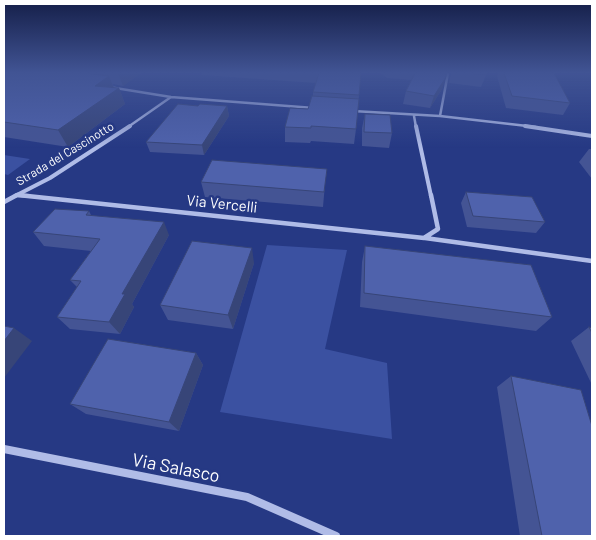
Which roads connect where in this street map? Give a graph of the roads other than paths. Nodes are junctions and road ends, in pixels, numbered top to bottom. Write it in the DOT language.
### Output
graph roads {
  1 [pos="169,98"];
  2 [pos="187,98"];
  3 [pos="443,98"];
  4 [pos="316,108"];
  5 [pos="345,110"];
  6 [pos="414,116"];
  7 [pos="440,116"];
  8 [pos="592,136"];
  9 [pos="17,195"];
  10 [pos="4,202"];
  11 [pos="424,238"];
  12 [pos="592,261"];
  13 [pos="4,449"];
  14 [pos="336,536"];
  1 -- 9 [label="street, Strada del Cascinotto"];
  2 -- 4 [label="street"];
  3 -- 7 [label="street"];
  5 -- 6 [label="street"];
  6 -- 7 [label="street"];
  6 -- 11 [label="street"];
  7 -- 8 [label="street"];
  9 -- 10 [label="street, Strada del Cascinotto"];
  9 -- 11 [label="street, Via Vercelli"];
  11 -- 12 [label="street, Via Vercelli"];
  13 -- 14 [label="street, Via Salasco"];
}
